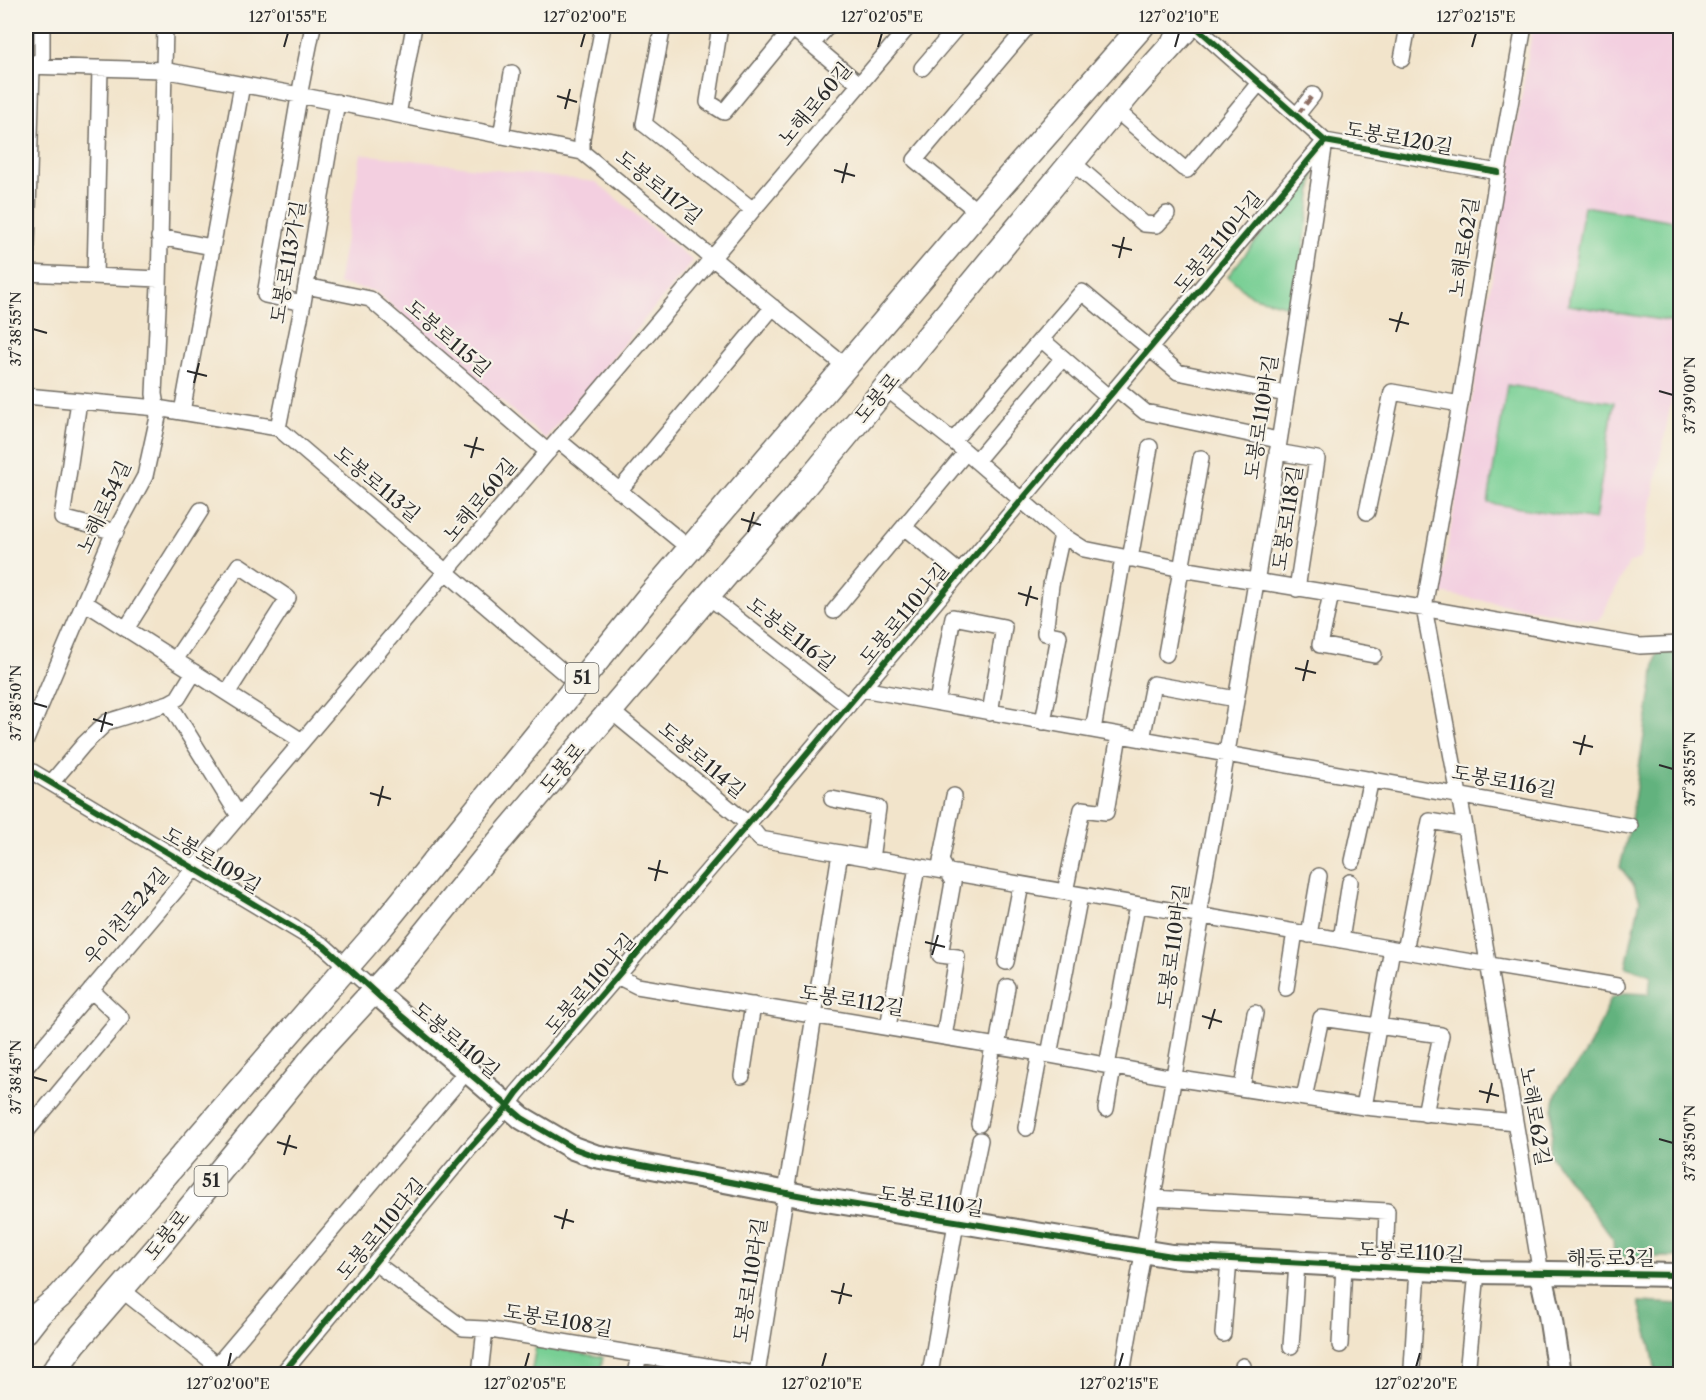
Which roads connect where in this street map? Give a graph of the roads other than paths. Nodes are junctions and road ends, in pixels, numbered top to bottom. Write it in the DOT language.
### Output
graph roads {
  1 [pos="42,26"];
  2 [pos="165,26"];
  3 [pos="314,26"];
  4 [pos="414,26"];
  5 [pos="603,26"];
  6 [pos="663,26"];
  7 [pos="720,26"];
  8 [pos="828,26"];
  9 [pos="909,26"];
  10 [pos="958,26"];
  11 [pos="1028,26"];
  12 [pos="1142,26"];
  13 [pos="1189,26"];
  14 [pos="1195,26"];
  15 [pos="1408,26"];
  16 [pos="1524,26"];
  17 [pos="791,27"];
  18 [pos="812,44"];
  19 [pos="1402,59"];
  20 [pos="29,66"];
  21 [pos="100,68"];
  22 [pos="922,68"];
  23 [pos="163,70"];
  24 [pos="512,73"];
  25 [pos="1260,82"];
  26 [pos="860,84"];
  27 [pos="242,85"];
  28 [pos="299,95"];
  29 [pos="1313,95"];
  30 [pos="336,102"];
  31 [pos="1116,110"];
  32 [pos="398,115"];
  33 [pos="1297,115"];
  34 [pos="501,136"];
  35 [pos="1325,141"];
  36 [pos="582,152"];
  37 [pos="1072,162"];
  38 [pos="1498,172"];
  39 [pos="753,210"];
  40 [pos="978,212"];
  41 [pos="1167,214"];
  42 [pos="159,237"];
  43 [pos="212,248"];
  44 [pos="27,252"];
  45 [pos="713,257"];
  46 [pos="26,273"];
  47 [pos="96,276"];
  48 [pos="159,279"];
  49 [pos="26,282"];
  50 [pos="306,286"];
  51 [pos="303,303"];
  52 [pos="773,307"];
  53 [pos="1041,339"];
  54 [pos="1149,350"];
  55 [pos="1063,358"];
  56 [pos="845,366"];
  57 [pos="886,388"];
  58 [pos="1112,392"];
  59 [pos="1286,394"];
  60 [pos="26,396"];
  61 [pos="79,401"];
  62 [pos="1460,404"];
  63 [pos="157,408"];
  64 [pos="182,412"];
  65 [pos="278,428"];
  66 [pos="953,441"];
  67 [pos="553,446"];
  68 [pos="1277,446"];
  69 [pos="1150,447"];
  70 [pos="971,456"];
  71 [pos="1201,458"];
  72 [pos="620,491"];
  73 [pos="1022,499"];
  74 [pos="201,510"];
  75 [pos="1367,512"];
  76 [pos="904,527"];
  77 [pos="116,532"];
  78 [pos="1062,534"];
  79 [pos="690,549"];
  80 [pos="1126,559"];
  81 [pos="1182,569"];
  82 [pos="446,571"];
  83 [pos="960,573"];
  84 [pos="1256,582"];
  85 [pos="1297,589"];
  86 [pos="1331,594"];
  87 [pos="708,596"];
  88 [pos="84,602"];
  89 [pos="1424,608"];
  90 [pos="834,611"];
  91 [pos="126,629"];
  92 [pos="1680,644"];
  93 [pos="1166,654"];
  94 [pos="1374,655"];
  95 [pos="175,660"];
  96 [pos="194,672"];
  97 [pos="577,684"];
  98 [pos="862,689"];
  99 [pos="228,692"];
  100 [pos="1236,699"];
  101 [pos="937,702"];
  102 [pos="169,703"];
  103 [pos="848,706"];
  104 [pos="611,711"];
  105 [pos="990,712"];
  106 [pos="1043,722"];
  107 [pos="1093,730"];
  108 [pos="1119,735"];
  109 [pos="1142,739"];
  110 [pos="26,740"];
  111 [pos="302,741"];
  112 [pos="1227,754"];
  113 [pos="26,768"];
  114 [pos="1371,779"];
  115 [pos="52,782"];
  116 [pos="1458,794"];
  117 [pos="954,796"];
  118 [pos="832,799"];
  119 [pos="239,816"];
  120 [pos="748,824"];
  121 [pos="1630,826"];
  122 [pos="1465,827"];
  123 [pos="840,853"];
  124 [pos="871,859"];
  125 [pos="1353,861"];
  126 [pos="917,867"];
  127 [pos="194,869"];
  128 [pos="947,872"];
  129 [pos="1319,876"];
  130 [pos="1350,882"];
  131 [pos="1020,885"];
  132 [pos="1072,894"];
  133 [pos="1137,905"];
  134 [pos="1200,916"];
  135 [pos="1302,934"];
  136 [pos="1341,940"];
  137 [pos="1398,950"];
  138 [pos="1005,962"];
  139 [pos="1489,965"];
  140 [pos="346,966"];
  141 [pos="619,977"];
  142 [pos="1617,986"];
  143 [pos="1007,987"];
  144 [pos="1286,988"];
  145 [pos="91,990"];
  146 [pos="374,991"];
  147 [pos="753,1005"];
  148 [pos="1255,1013"];
  149 [pos="815,1015"];
  150 [pos="1378,1026"];
  151 [pos="888,1027"];
  152 [pos="944,1037"];
  153 [pos="995,1046"];
  154 [pos="1044,1054"];
  155 [pos="26,1067"];
  156 [pos="1110,1067"];
  157 [pos="467,1071"];
  158 [pos="742,1076"];
  159 [pos="1174,1078"];
  160 [pos="1242,1089"];
  161 [pos="1304,1098"];
  162 [pos="508,1107"];
  163 [pos="1364,1107"];
  164 [pos="1106,1109"];
  165 [pos="1425,1114"];
  166 [pos="1515,1122"];
  167 [pos="1026,1128"];
  168 [pos="26,1132"];
  169 [pos="785,1192"];
  170 [pos="1153,1198"];
  171 [pos="960,1223"];
  172 [pos="1144,1253"];
  173 [pos="1229,1260"];
  174 [pos="375,1263"];
  175 [pos="1297,1264"];
  176 [pos="1344,1265"];
  177 [pos="1385,1267"];
  178 [pos="1418,1269"];
  179 [pos="1477,1272"];
  180 [pos="1541,1274"];
  181 [pos="1680,1275"];
  182 [pos="122,1290"];
  183 [pos="485,1329"];
  184 [pos="26,1331"];
  185 [pos="1223,1334"];
  186 [pos="1340,1345"];
  187 [pos="1291,1346"];
  188 [pos="639,1355"];
  189 [pos="1412,1368"];
  190 [pos="222,1370"];
  191 [pos="52,1374"];
  192 [pos="282,1374"];
  193 [pos="480,1374"];
  194 [pos="635,1374"];
  195 [pos="756,1374"];
  196 [pos="930,1374"];
  197 [pos="1122,1374"];
  198 [pos="1467,1374"];
  199 [pos="1559,1374"];
  1 -- 20 [label="street"];
  2 -- 23 [label="street, 노해로54길"];
  3 -- 28 [label="street"];
  4 -- 32 [label="street"];
  5 -- 36 [label="street"];
  6 -- 39 [label="street"];
  7 -- 17 [label="street"];
  8 -- 18 [label="street, 노해로60길"];
  9 -- 26 [label="street, 노해로60길"];
  10 -- 22 [label="street"];
  11 -- 40 [label="street"];
  12 -- 40 [label="main road, 도봉로 / 51"];
  13 -- 31 [label="main road, 도봉로 / 51"];
  14 -- 25 [label="street, 도봉로120길"];
  15 -- 19 [label="street"];
  16 -- 38 [label="street, 노해로62길"];
  17 -- 18 [label="street"];
  18 -- 26 [label="street"];
  20 -- 21 [label="street, 도봉로117길"];
  20 -- 44 [label="street"];
  21 -- 23 [label="street, 도봉로117길"];
  21 -- 47 [label="street"];
  23 -- 27 [label="street, 도봉로117길"];
  23 -- 42 [label="street, 노해로54길"];
  24 -- 34 [label="street"];
  25 -- 31 [label="street"];
  25 -- 33 [label="street, 도봉로120길"];
  26 -- 39 [label="street, 노해로60길"];
  27 -- 28 [label="street, 도봉로117길"];
  27 -- 43 [label="street"];
  28 -- 30 [label="street, 도봉로117길"];
  28 -- 51 [label="street"];
  29 -- 33 [label="street"];
  30 -- 32 [label="street, 도봉로117길"];
  30 -- 50 [label="street, 도봉로113가길"];
  31 -- 37 [label="main road, 도봉로 / 51"];
  32 -- 34 [label="street, 도봉로117길"];
  33 -- 35 [label="street, 도봉로120길"];
  34 -- 36 [label="street, 도봉로117길"];
  35 -- 38 [label="street, 도봉로120길"];
  35 -- 54 [label="street, 도봉로110나길"];
  35 -- 59 [label="street, 도봉로110바길"];
  36 -- 45 [label="street, 도봉로117길"];
  37 -- 41 [label="street"];
  37 -- 57 [label="main road, 도봉로 / 51"];
  38 -- 62 [label="street, 노해로62길"];
  39 -- 45 [label="street, 노해로60길"];
  40 -- 56 [label="main road, 도봉로 / 51"];
  42 -- 43 [label="street"];
  42 -- 48 [label="street, 노해로54길"];
  43 -- 64 [label="street"];
  44 -- 46 [label="street"];
  45 -- 52 [label="street, 도봉로117길"];
  45 -- 67 [label="street, 노해로60길"];
  46 -- 47 [label="street"];
  46 -- 49 [label="street"];
  47 -- 48 [label="street"];
  48 -- 63 [label="street, 노해로54길"];
  50 -- 51 [label="street, 도봉로113가길"];
  50 -- 67 [label="street, 도봉로115길"];
  51 -- 65 [label="street, 도봉로113가길"];
  52 -- 56 [label="street, 도봉로117길"];
  52 -- 72 [label="street"];
  53 -- 54 [label="street"];
  53 -- 55 [label="street"];
  53 -- 66 [label="street"];
  54 -- 58 [label="street, 도봉로110나길"];
  54 -- 59 [label="street"];
  55 -- 58 [label="street"];
  55 -- 70 [label="street"];
  56 -- 79 [label="main road, 도봉로 / 51"];
  57 -- 66 [label="street, 도봉로118길"];
  57 -- 87 [label="main road, 도봉로 / 51"];
  58 -- 68 [label="street"];
  58 -- 73 [label="street, 도봉로110나길"];
  59 -- 68 [label="street, 도봉로110바길"];
  60 -- 61 [label="street"];
  61 -- 63 [label="street"];
  61 -- 77 [label="street"];
  62 -- 75 [label="street"];
  62 -- 89 [label="street, 노해로62길"];
  63 -- 64 [label="street"];
  63 -- 77 [label="street, 노해로54길"];
  64 -- 65 [label="street"];
  65 -- 82 [label="street, 도봉로113길"];
  66 -- 70 [label="street, 도봉로118길"];
  67 -- 72 [label="street, 도봉로115길"];
  67 -- 82 [label="street, 노해로60길"];
  68 -- 84 [label="street, 도봉로110바길"];
  68 -- 85 [label="street, 도봉로118길"];
  69 -- 80 [label="street"];
  70 -- 73 [label="street, 도봉로118길"];
  70 -- 76 [label="street"];
  71 -- 81 [label="street"];
  72 -- 79 [label="street, 도봉로115길"];
  73 -- 78 [label="street, 도봉로118길"];
  73 -- 83 [label="street, 도봉로110나길"];
  74 -- 91 [label="street"];
  76 -- 83 [label="street"];
  76 -- 90 [label="street"];
  77 -- 88 [label="street, 노해로54길"];
  78 -- 80 [label="street, 도봉로118길"];
  78 -- 106 [label="street"];
  79 -- 97 [label="main road, 도봉로 / 51"];
  80 -- 81 [label="street, 도봉로118길"];
  80 -- 107 [label="street"];
  81 -- 84 [label="street, 도봉로118길"];
  81 -- 93 [label="street"];
  82 -- 97 [label="street, 도봉로113길"];
  82 -- 111 [label="street, 노해로60길"];
  83 -- 98 [label="street, 도봉로110나길"];
  84 -- 85 [label="street, 도봉로118길"];
  84 -- 100 [label="street, 도봉로110바길"];
  85 -- 86 [label="street, 도봉로118길"];
  86 -- 89 [label="street, 도봉로118길"];
  86 -- 94 [label="street"];
  87 -- 103 [label="street, 도봉로116길"];
  87 -- 104 [label="main road, 도봉로 / 51"];
  88 -- 91 [label="street"];
  88 -- 110 [label="street, 노해로54길"];
  89 -- 92 [label="street"];
  89 -- 116 [label="street, 노해로62길"];
  91 -- 95 [label="street"];
  95 -- 96 [label="street"];
  95 -- 99 [label="street"];
  96 -- 99 [label="street"];
  96 -- 102 [label="street"];
  97 -- 140 [label="main road, 도봉로 / 51"];
  98 -- 101 [label="street, 도봉로116길"];
  98 -- 103 [label="street, 도봉로110나길"];
  99 -- 111 [label="street"];
  100 -- 109 [label="street"];
  100 -- 112 [label="street, 도봉로110바길"];
  101 -- 105 [label="street, 도봉로116길"];
  101 -- 105 [label="street, 도봉로110나길"];
  102 -- 115 [label="street"];
  102 -- 119 [label="street"];
  103 -- 120 [label="street, 도봉로110나길"];
  104 -- 120 [label="street, 도봉로114길"];
  104 -- 146 [label="main road, 도봉로 / 51"];
  105 -- 106 [label="street, 도봉로116길"];
  106 -- 107 [label="street, 도봉로116길"];
  107 -- 108 [label="street, 도봉로116길"];
  108 -- 109 [label="street, 도봉로116길"];
  108 -- 132 [label="street"];
  109 -- 112 [label="street, 도봉로116길"];
  111 -- 119 [label="street, 노해로60길"];
  112 -- 114 [label="street, 도봉로116길"];
  112 -- 134 [label="street, 도봉로110바길"];
  113 -- 115 [label="street, 도봉로109길"];
  114 -- 116 [label="street, 도봉로116길"];
  114 -- 125 [label="street"];
  115 -- 127 [label="street, 도봉로109길"];
  116 -- 121 [label="street, 도봉로116길"];
  116 -- 122 [label="street, 노해로62길"];
  117 -- 128 [label="street"];
  118 -- 124 [label="street"];
  119 -- 127 [label="street, 노해로60길"];
  120 -- 123 [label="street, 도봉로114길"];
  120 -- 141 [label="street, 도봉로110나길"];
  122 -- 137 [label="street"];
  122 -- 139 [label="street, 노해로62길"];
  123 -- 124 [label="street, 도봉로114길"];
  123 -- 149 [label="street"];
  124 -- 126 [label="street, 도봉로114길"];
  126 -- 128 [label="street, 도봉로114길"];
  126 -- 151 [label="street"];
  127 -- 140 [label="street, 도봉로109길"];
  127 -- 145 [label="street, 우이천로24길"];
  128 -- 131 [label="street, 도봉로114길"];
  128 -- 152 [label="street"];
  129 -- 135 [label="street"];
  130 -- 136 [label="street"];
  131 -- 132 [label="street, 도봉로114길"];
  131 -- 138 [label="street"];
  132 -- 133 [label="street, 도봉로114길"];
  132 -- 154 [label="street"];
  133 -- 134 [label="street, 도봉로114길"];
  133 -- 156 [label="street"];
  134 -- 135 [label="street, 도봉로114길"];
  134 -- 159 [label="street, 도봉로110바길"];
  135 -- 136 [label="street, 도봉로114길"];
  135 -- 144 [label="street"];
  136 -- 137 [label="street, 도봉로114길"];
  137 -- 139 [label="street, 도봉로114길"];
  137 -- 150 [label="street"];
  139 -- 142 [label="street"];
  139 -- 166 [label="street, 노해로62길"];
  140 -- 146 [label="street, 도봉로109길"];
  140 -- 184 [label="main road, 도봉로 / 51"];
  141 -- 147 [label="street, 도봉로112길"];
  141 -- 162 [label="street, 도봉로110나길"];
  143 -- 153 [label="street"];
  145 -- 155 [label="street, 우이천로24길"];
  145 -- 168 [label="street, 우이천로24길"];
  146 -- 157 [label="street, 도봉로110길"];
  146 -- 182 [label="main road, 도봉로 / 51"];
  147 -- 149 [label="street, 도봉로112길"];
  147 -- 158 [label="street"];
  148 -- 160 [label="street"];
  149 -- 151 [label="street, 도봉로112길"];
  149 -- 169 [label="street"];
  150 -- 161 [label="street"];
  150 -- 163 [label="street"];
  150 -- 165 [label="street"];
  151 -- 152 [label="street, 도봉로112길"];
  152 -- 153 [label="street, 도봉로112길"];
  153 -- 154 [label="street, 도봉로112길"];
  153 -- 171 [label="street"];
  154 -- 156 [label="street, 도봉로112길"];
  154 -- 167 [label="street"];
  156 -- 159 [label="street, 도봉로112길"];
  156 -- 164 [label="street"];
  157 -- 162 [label="street, 도봉로110길"];
  157 -- 190 [label="street"];
  159 -- 160 [label="street, 도봉로112길"];
  159 -- 170 [label="street, 도봉로110바길"];
  160 -- 161 [label="street, 도봉로112길"];
  161 -- 163 [label="street, 도봉로112길"];
  162 -- 169 [label="street, 도봉로110길"];
  162 -- 174 [label="street, 도봉로110다길"];
  163 -- 165 [label="street, 도봉로112길"];
  165 -- 166 [label="street, 도봉로112길"];
  166 -- 180 [label="street, 노해로62길"];
  169 -- 171 [label="street, 도봉로110길"];
  169 -- 195 [label="street, 도봉로110라길"];
  170 -- 172 [label="street, 도봉로110바길"];
  170 -- 177 [label="street"];
  171 -- 172 [label="street, 도봉로110길"];
  171 -- 196 [label="street"];
  172 -- 173 [label="street, 도봉로110길"];
  172 -- 197 [label="street, 도봉로110바길"];
  173 -- 175 [label="street, 도봉로110길"];
  173 -- 185 [label="street"];
  174 -- 183 [label="street, 도봉로108길"];
  174 -- 192 [label="street, 도봉로110다길"];
  175 -- 176 [label="street, 도봉로110길"];
  175 -- 187 [label="street"];
  176 -- 177 [label="street, 도봉로110길"];
  176 -- 186 [label="street, 도봉로110길"];
  177 -- 178 [label="street, 도봉로110길"];
  178 -- 179 [label="street, 도봉로110길"];
  178 -- 189 [label="street, 도봉로110길"];
  179 -- 180 [label="street, 도봉로110길"];
  179 -- 198 [label="street, 도봉로110길"];
  180 -- 181 [label="street, 해등로3길"];
  180 -- 199 [label="street"];
  182 -- 190 [label="street"];
  182 -- 191 [label="main road, 도봉로 / 51"];
  183 -- 188 [label="street, 도봉로108길"];
  183 -- 193 [label="street"];
  188 -- 194 [label="street"];
  188 -- 195 [label="street, 도봉로108길"];
}
